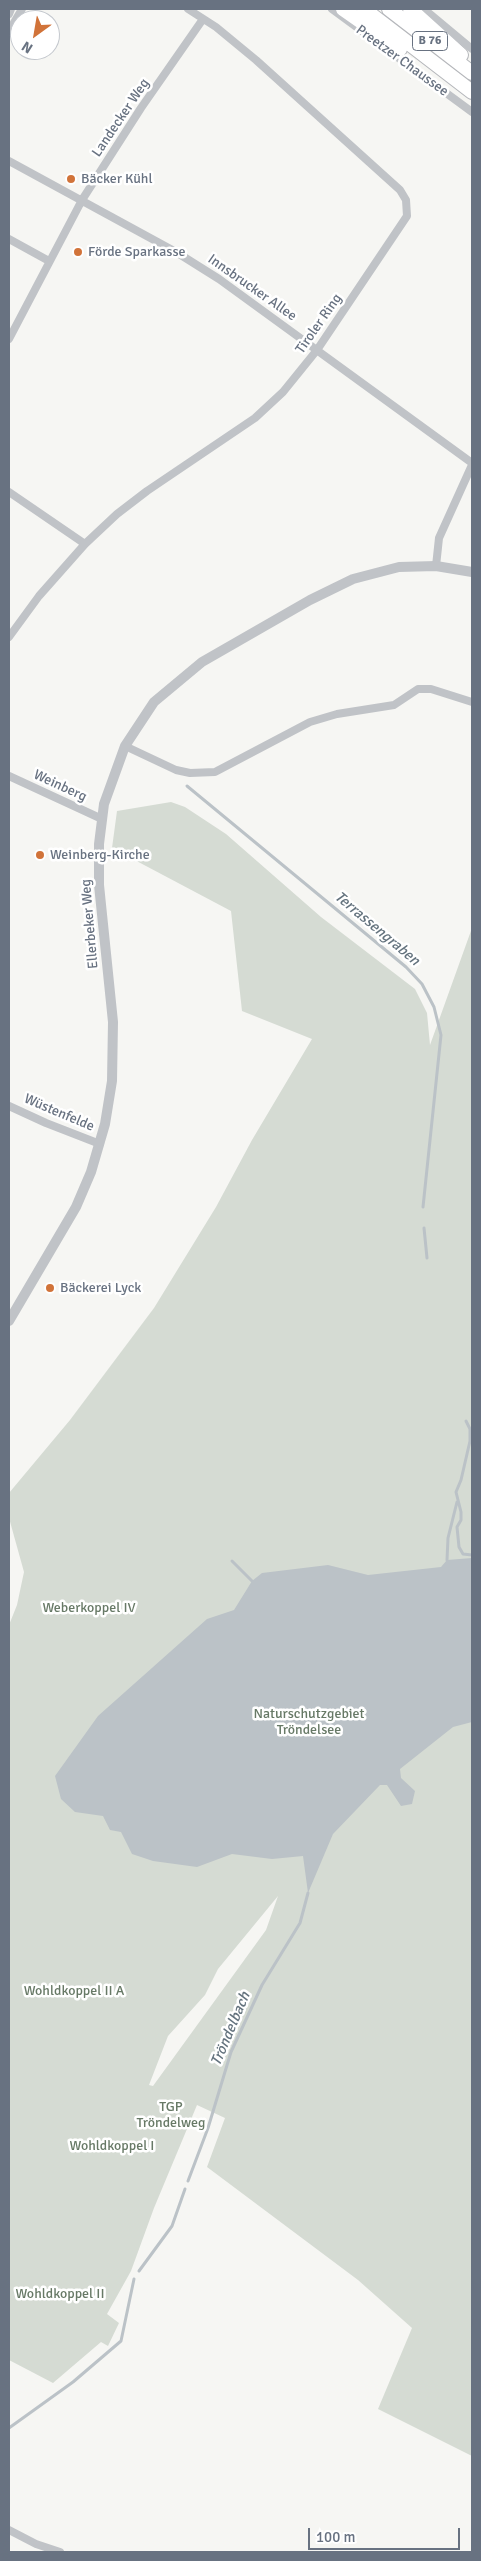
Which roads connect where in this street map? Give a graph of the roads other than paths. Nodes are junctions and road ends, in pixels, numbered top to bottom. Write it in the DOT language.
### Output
graph roads {
  1 [pos="11,9"];
  2 [pos="22,9"];
  3 [pos="188,9"];
  4 [pos="332,9"];
  5 [pos="343,9"];
  6 [pos="364,9"];
  7 [pos="389,9"];
  8 [pos="410,9"];
  9 [pos="424,9"];
  10 [pos="9,14"];
  11 [pos="203,19"];
  12 [pos="9,31"];
  13 [pos="472,49"];
  14 [pos="443,71"];
  15 [pos="472,72"];
  16 [pos="472,92"];
  17 [pos="472,112"];
  18 [pos="9,161"];
  19 [pos="82,200"];
  20 [pos="9,239"];
  21 [pos="49,261"];
  22 [pos="9,340"];
  23 [pos="317,350"];
  24 [pos="472,464"];
  25 [pos="9,492"];
  26 [pos="85,544"];
  27 [pos="436,566"];
  28 [pos="472,572"];
  29 [pos="9,637"];
  30 [pos="472,702"];
  31 [pos="125,746"];
  32 [pos="9,776"];
  33 [pos="102,819"];
  34 [pos="9,1106"];
  35 [pos="100,1144"];
  36 [pos="9,1321"];
  37 [pos="9,2530"];
  38 [pos="36,2544"];
  39 [pos="33,2552"];
  40 [pos="60,2552"];
  1 -- 10 [label="street"];
  2 -- 12 [label="street"];
  3 -- 11 [label="street, Tiroler Ring"];
  4 -- 17 [label="street, Preetzer Chaussee"];
  5 -- 14 [label="highway"];
  6 -- 14 [label="highway, Preetzer Chaussee / B 76"];
  7 -- 15 [label="highway, B 76"];
  8 -- 15 [label="highway"];
  9 -- 13 [label="street"];
  11 -- 19 [label="street, Landecker Weg"];
  11 -- 23 [label="street, Tiroler Ring"];
  14 -- 16 [label="highway, Preetzer Chaussee / B 76"];
  18 -- 19 [label="street, Innsbrucker Allee"];
  19 -- 21 [label="street, Landecker Weg"];
  19 -- 23 [label="street, Innsbrucker Allee"];
  20 -- 21 [label="street"];
  21 -- 22 [label="street, Landecker Weg"];
  23 -- 24 [label="street, Innsbrucker Allee"];
  23 -- 26 [label="street, Tiroler Ring"];
  24 -- 27 [label="street"];
  25 -- 26 [label="street"];
  26 -- 29 [label="street, Tiroler Ring"];
  27 -- 28 [label="street, Ellerbeker Weg"];
  27 -- 31 [label="street, Ellerbeker Weg"];
  30 -- 31 [label="street"];
  31 -- 33 [label="street, Ellerbeker Weg"];
  32 -- 33 [label="street, Weinberg"];
  33 -- 35 [label="street, Ellerbeker Weg"];
  34 -- 35 [label="street, Wüstenfelde"];
  35 -- 36 [label="street, Ellerbeker Weg"];
  37 -- 38 [label="street"];
  38 -- 39 [label="street"];
  38 -- 40 [label="street"];
}
